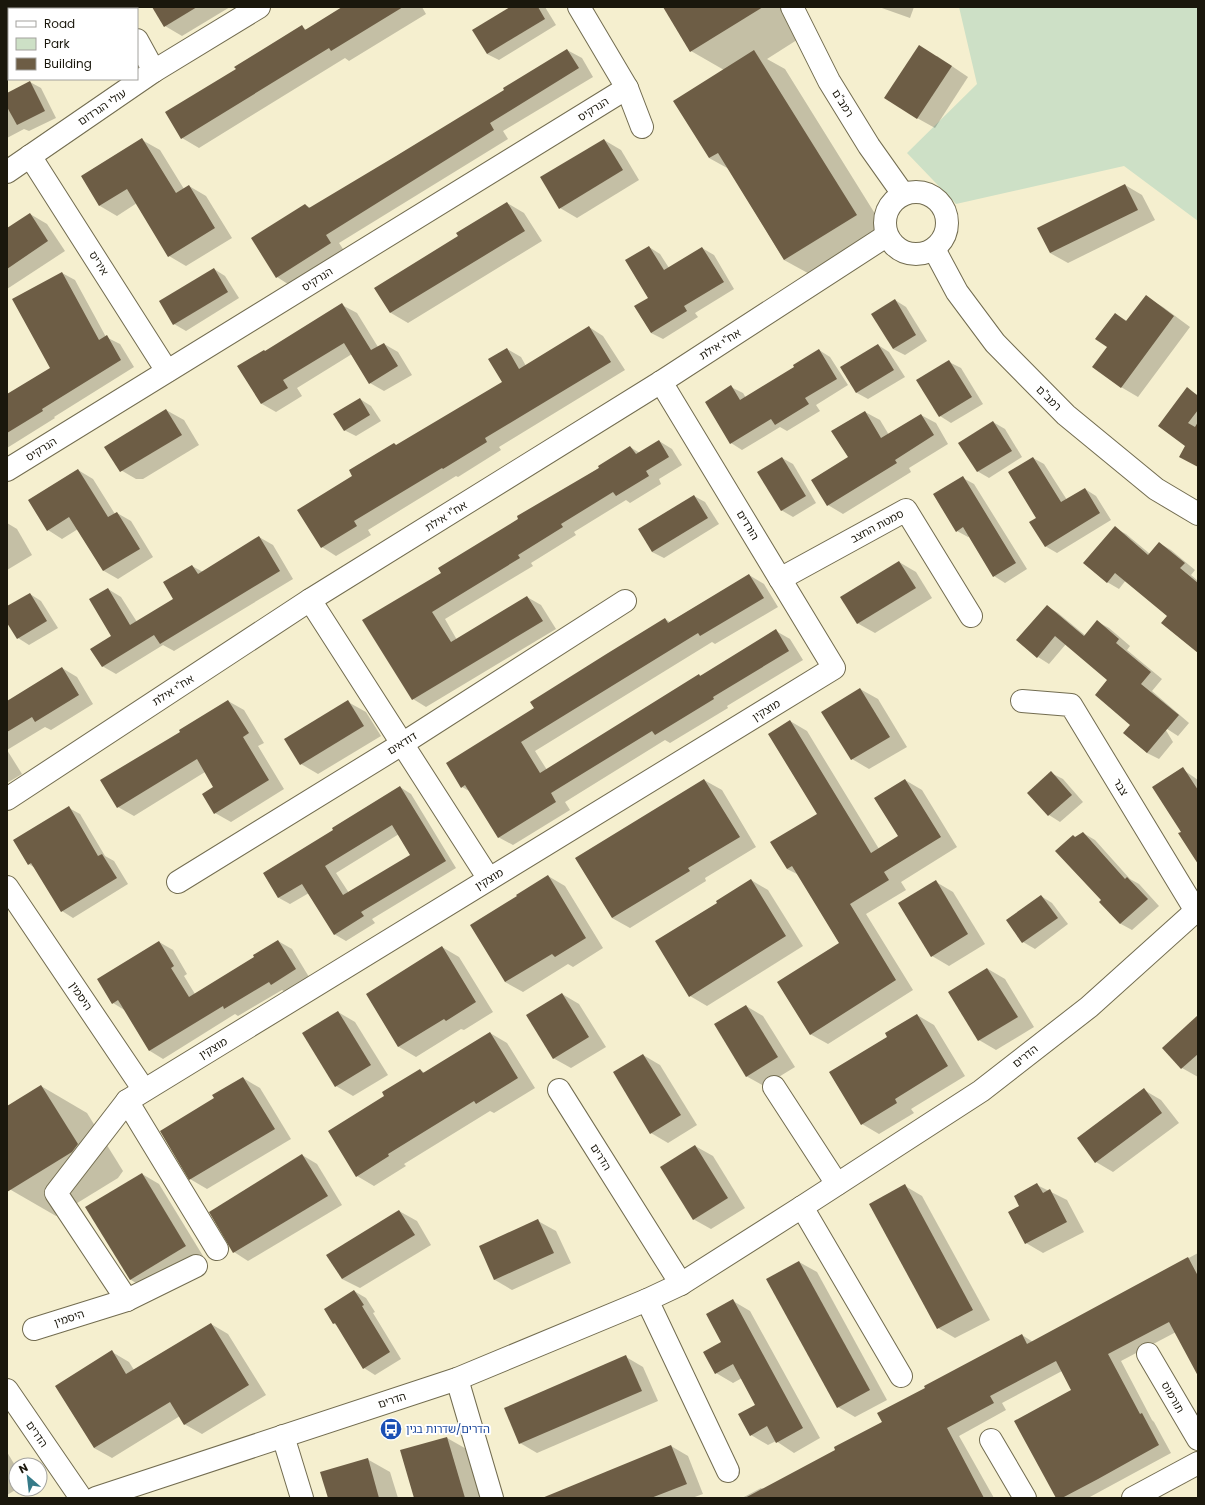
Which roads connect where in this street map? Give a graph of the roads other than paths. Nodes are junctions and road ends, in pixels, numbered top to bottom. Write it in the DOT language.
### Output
graph roads {
  1 [pos="259,7"];
  2 [pos="579,7"];
  3 [pos="792,7"];
  4 [pos="138,42"];
  5 [pos="154,71"];
  6 [pos="627,88"];
  7 [pos="642,127"];
  8 [pos="30,156"];
  9 [pos="7,172"];
  10 [pos="903,194"];
  11 [pos="886,236"];
  12 [pos="934,249"];
  13 [pos="167,371"];
  14 [pos="661,382"];
  15 [pos="7,470"];
  16 [pos="1198,514"];
  17 [pos="780,579"];
  18 [pos="310,600"];
  19 [pos="625,601"];
  20 [pos="972,616"];
  21 [pos="834,668"];
  22 [pos="1022,701"];
  23 [pos="402,744"];
  24 [pos="7,799"];
  25 [pos="489,879"];
  26 [pos="178,882"];
  27 [pos="7,887"];
  28 [pos="1197,910"];
  29 [pos="774,1086"];
  30 [pos="560,1090"];
  31 [pos="135,1096"];
  32 [pos="838,1184"];
  33 [pos="802,1207"];
  34 [pos="217,1249"];
  35 [pos="196,1266"];
  36 [pos="681,1284"];
  37 [pos="126,1300"];
  38 [pos="647,1300"];
  39 [pos="34,1329"];
  40 [pos="1148,1354"];
  41 [pos="901,1376"];
  42 [pos="456,1379"];
  43 [pos="7,1390"];
  44 [pos="283,1436"];
  45 [pos="1198,1439"];
  46 [pos="991,1440"];
  47 [pos="1198,1463"];
  48 [pos="728,1472"];
  49 [pos="81,1498"];
  50 [pos="96,1498"];
  51 [pos="302,1498"];
  52 [pos="492,1498"];
  53 [pos="1025,1498"];
  54 [pos="1134,1498"];
  1 -- 5 [label="street, עולי הגרדום"];
  2 -- 6 [label="street"];
  3 -- 10 [label="street, רמב\"ם"];
  4 -- 5 [label="street"];
  5 -- 8 [label="street, עולי הגרדום"];
  6 -- 7 [label="street"];
  6 -- 13 [label="street, הנרקיס"];
  8 -- 9 [label="street, עולי הגרדום"];
  8 -- 13 [label="street, איריס"];
  10 -- 11 [label="street"];
  10 -- 12 [label="street"];
  11 -- 12 [label="street"];
  11 -- 14 [label="street, אח\"י אילת"];
  12 -- 16 [label="street, רמב\"ם"];
  13 -- 15 [label="street, הנרקיס"];
  14 -- 17 [label="street, הורדים"];
  14 -- 18 [label="street, אח\"י אילת"];
  17 -- 20 [label="street, סמטת החצב"];
  17 -- 21 [label="street, הורדים"];
  18 -- 23 [label="street"];
  18 -- 24 [label="street, אח\"י אילת"];
  19 -- 23 [label="street, דודאים"];
  21 -- 25 [label="street, מוצקין"];
  22 -- 28 [label="street, צבר"];
  23 -- 25 [label="street"];
  23 -- 26 [label="street, דודאים"];
  25 -- 31 [label="street, מוצקין"];
  27 -- 31 [label="street, היסמין"];
  28 -- 32 [label="street, הדרים"];
  29 -- 32 [label="street"];
  30 -- 36 [label="street, הדרים"];
  31 -- 34 [label="street, היסמין"];
  31 -- 37 [label="street"];
  32 -- 33 [label="street, הדרים"];
  33 -- 36 [label="street, הדרים"];
  33 -- 41 [label="street"];
  35 -- 37 [label="street, היסמין"];
  36 -- 38 [label="street, הדרים"];
  37 -- 39 [label="street, היסמין"];
  38 -- 42 [label="street, הדרים"];
  38 -- 48 [label="street"];
  40 -- 45 [label="street, תורמוס"];
  42 -- 44 [label="street, הדרים"];
  42 -- 52 [label="street"];
  43 -- 49 [label="street, הדרים"];
  44 -- 50 [label="street, הדרים"];
  44 -- 51 [label="street"];
  46 -- 53 [label="street"];
  47 -- 54 [label="street"];
}
